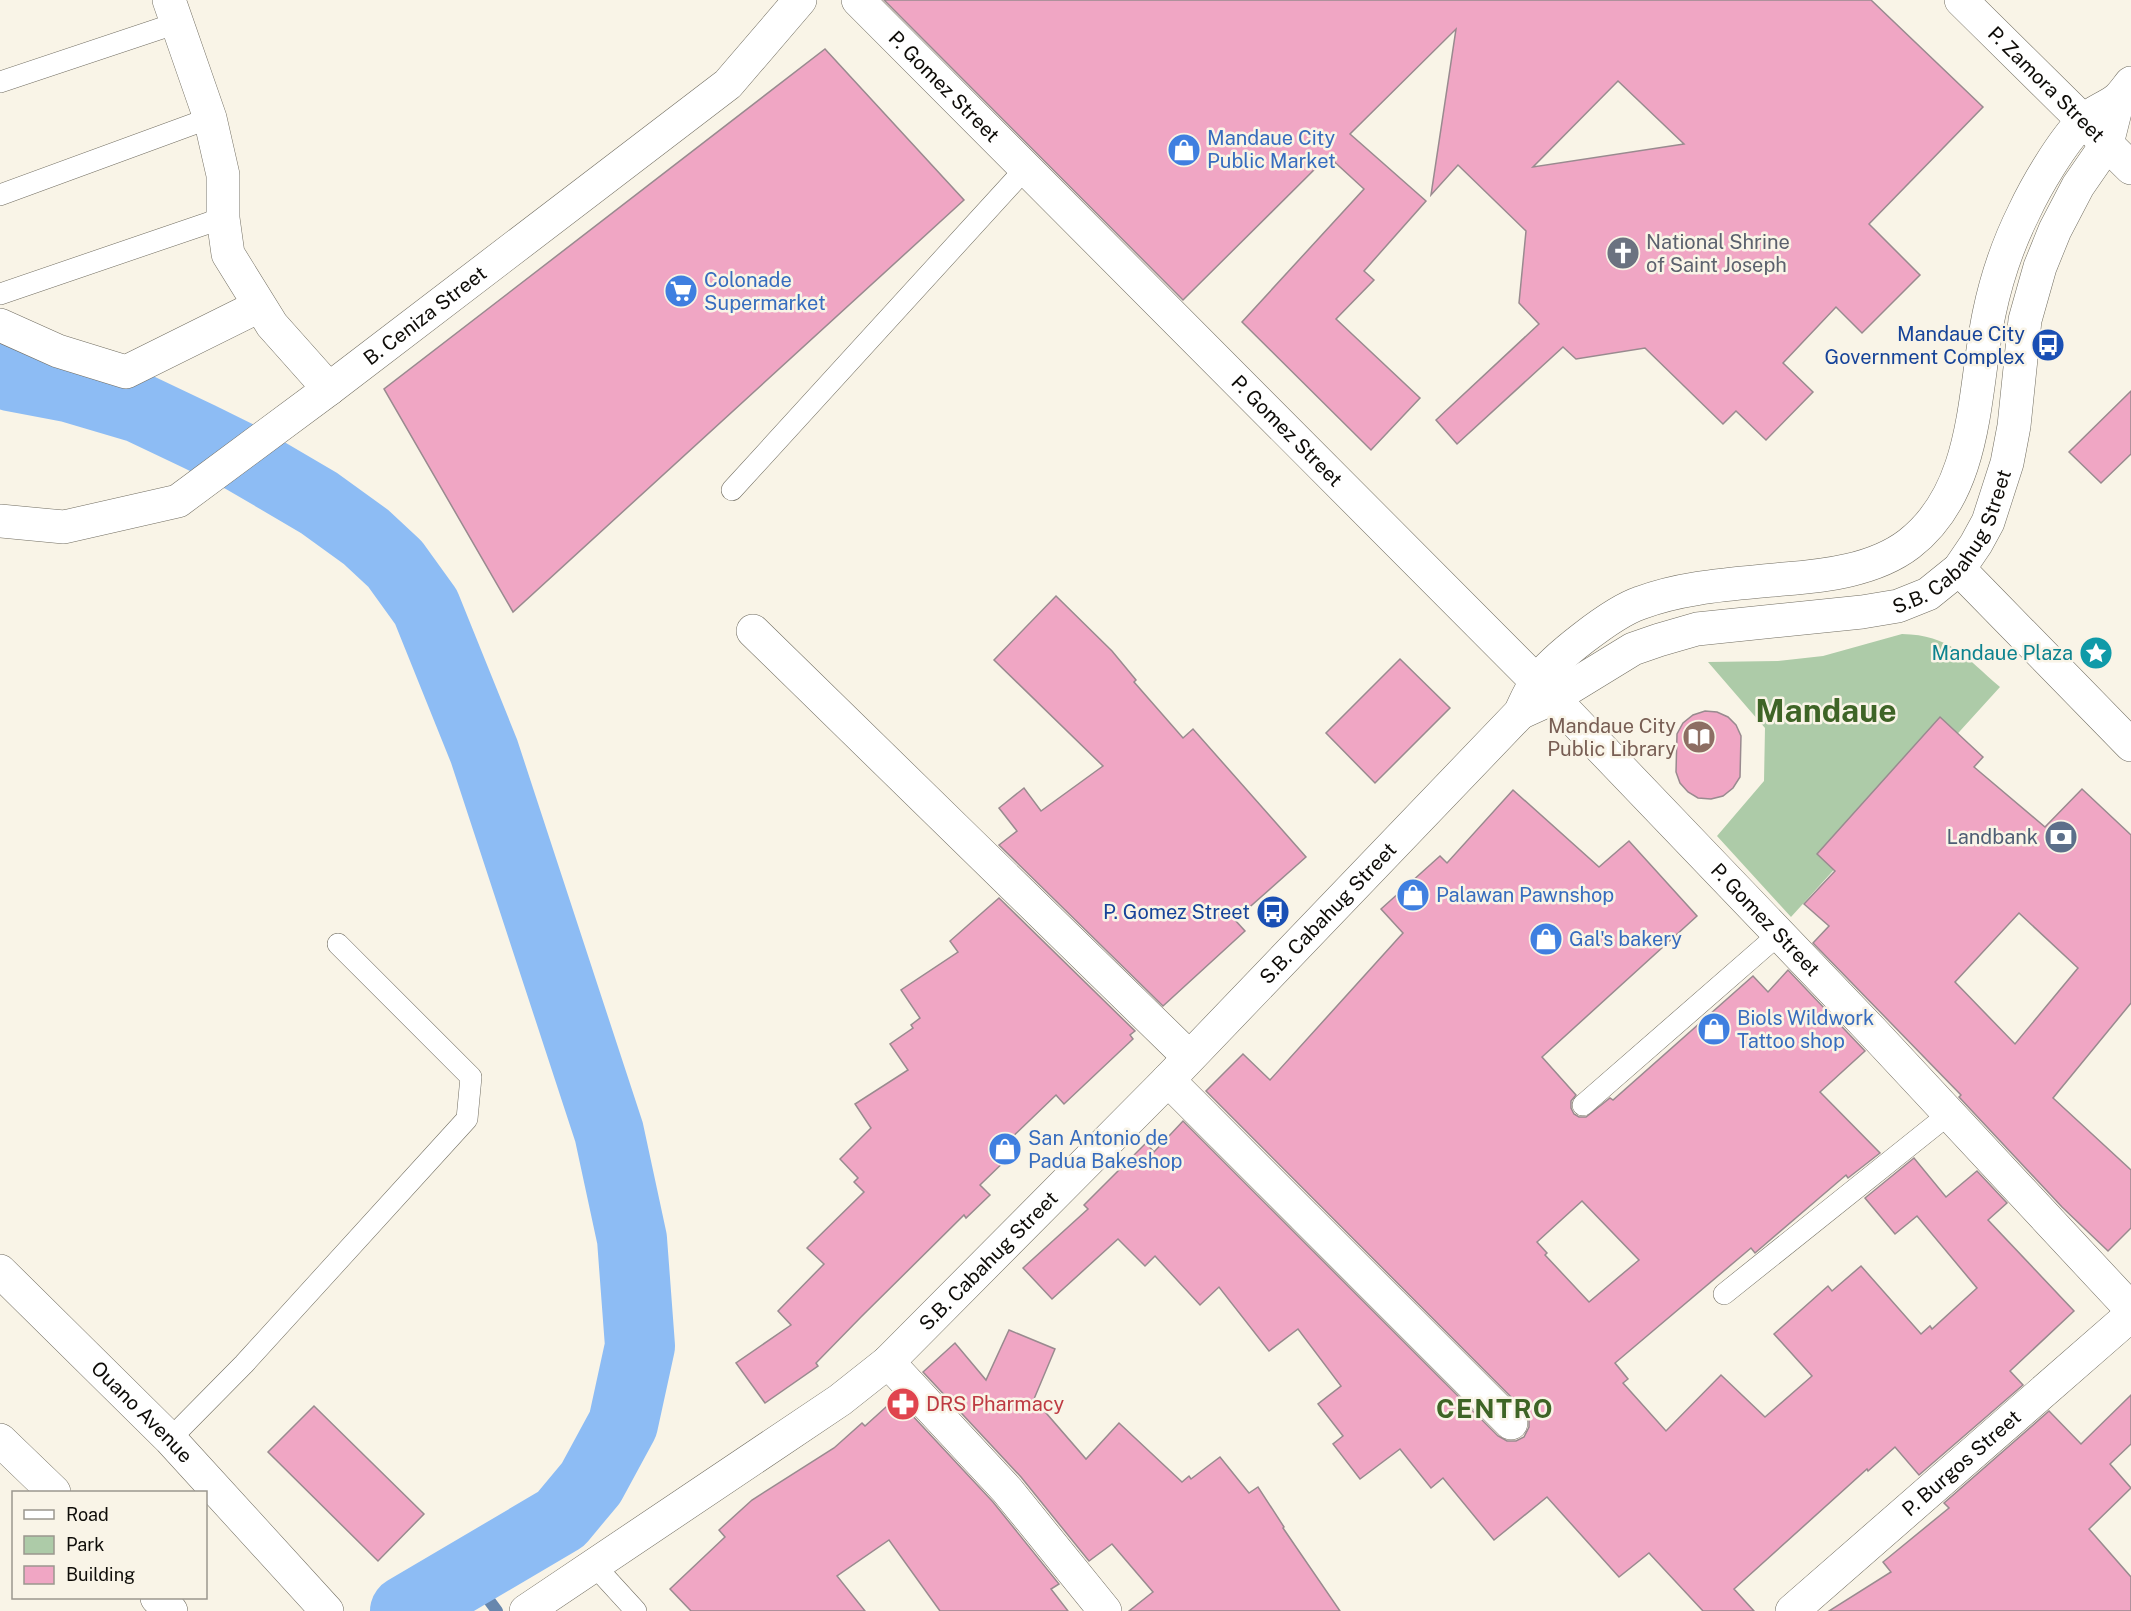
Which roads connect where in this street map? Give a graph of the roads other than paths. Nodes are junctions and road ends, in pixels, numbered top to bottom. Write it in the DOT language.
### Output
graph roads {
  1 [pos="800,0"];
  2 [pos="858,0"];
  3 [pos="1961,0"];
  4 [pos="173,11"];
  5 [pos="0,82"];
  6 [pos="2124,91"];
  7 [pos="210,118"];
  8 [pos="2083,121"];
  9 [pos="2107,144"];
  10 [pos="1026,168"];
  11 [pos="2131,168"];
  12 [pos="0,195"];
  13 [pos="223,218"];
  14 [pos="0,294"];
  15 [pos="259,306"];
  16 [pos="0,325"];
  17 [pos="329,389"];
  18 [pos="1966,449"];
  19 [pos="2007,463"];
  20 [pos="732,490"];
  21 [pos="0,521"];
  22 [pos="1923,531"];
  23 [pos="1959,569"];
  24 [pos="753,631"];
  25 [pos="1545,689"];
  26 [pos="2131,745"];
  27 [pos="1778,934"];
  28 [pos="338,944"];
  29 [pos="1179,1068"];
  30 [pos="1583,1105"];
  31 [pos="1949,1114"];
  32 [pos="0,1271"];
  33 [pos="1724,1294"];
  34 [pos="2131,1309"];
  35 [pos="2131,1315"];
  36 [pos="888,1362"];
  37 [pos="1511,1423"];
  38 [pos="170,1439"];
  39 [pos="0,1440"];
  40 [pos="53,1491"];
  41 [pos="593,1564"];
  42 [pos="159,1599"];
  43 [pos="532,1606"];
  44 [pos="326,1609"];
  45 [pos="171,1611"];
  46 [pos="636,1611"];
  47 [pos="1105,1611"];
  48 [pos="1792,1611"];
  1 -- 17 [label="main road, B. Ceniza Street"];
  2 -- 10 [label="main road, P. Gomez Street"];
  3 -- 8 [label="main road, P. Zamora Street"];
  4 -- 5 [label="lane"];
  4 -- 7 [label="main road"];
  6 -- 8 [label="main road, S.B. Cabahug Street"];
  6 -- 9 [label="main road, S.B. Cabahug Street"];
  7 -- 12 [label="lane"];
  7 -- 13 [label="main road"];
  8 -- 9 [label="main road, P. Zamora Street"];
  8 -- 18 [label="main road, S.B. Cabahug Street"];
  9 -- 11 [label="main road, P. Zamora Street"];
  9 -- 19 [label="main road, S.B. Cabahug Street"];
  10 -- 20 [label="lane"];
  10 -- 25 [label="main road, P. Gomez Street"];
  13 -- 14 [label="lane"];
  13 -- 15 [label="main road"];
  15 -- 16 [label="main road"];
  15 -- 17 [label="main road"];
  17 -- 21 [label="main road, B. Ceniza Street"];
  18 -- 19 [label="main road"];
  18 -- 22 [label="main road, S.B. Cabahug Street"];
  19 -- 23 [label="main road, S.B. Cabahug Street"];
  22 -- 23 [label="main road"];
  22 -- 25 [label="main road, S.B. Cabahug Street"];
  23 -- 25 [label="main road, S.B. Cabahug Street"];
  23 -- 26 [label="main road"];
  24 -- 29 [label="main road"];
  25 -- 27 [label="main road, P. Gomez Street"];
  25 -- 29 [label="main road, S.B. Cabahug Street"];
  27 -- 30 [label="lane"];
  27 -- 31 [label="main road, P. Gomez Street"];
  28 -- 38 [label="lane"];
  29 -- 36 [label="main road, S.B. Cabahug Street"];
  29 -- 37 [label="main road"];
  31 -- 33 [label="lane"];
  31 -- 34 [label="main road, P. Gomez Street"];
  32 -- 38 [label="main road, Ouano Avenue"];
  35 -- 48 [label="main road, P. Burgos Street"];
  36 -- 41 [label="main road, S.B. Cabahug Street"];
  36 -- 47 [label="main road"];
  38 -- 44 [label="main road, Ouano Avenue"];
  39 -- 40 [label="main road"];
  41 -- 43 [label="main road, S.B. Cabahug Street"];
  41 -- 46 [label="lane"];
  42 -- 45 [label="main road"];
}
